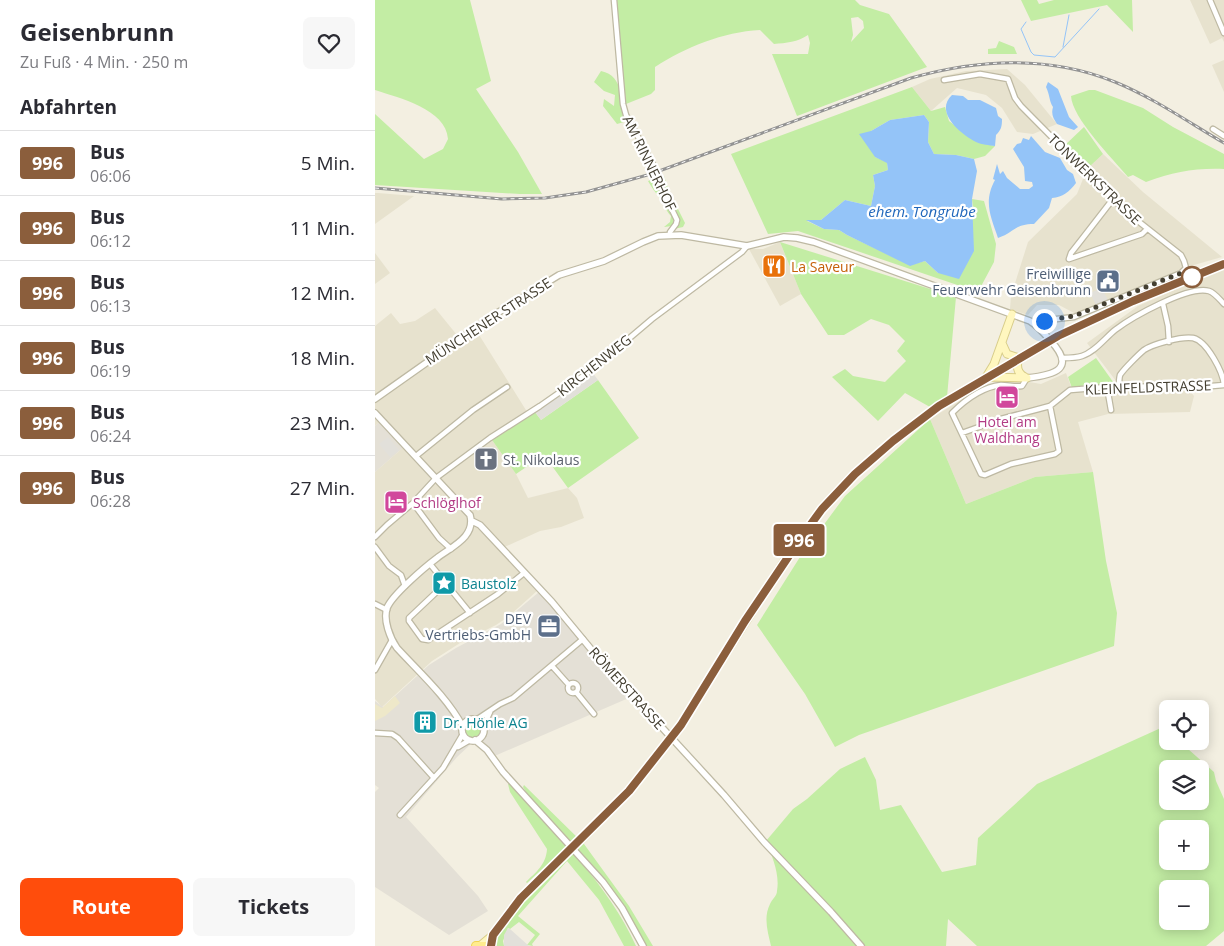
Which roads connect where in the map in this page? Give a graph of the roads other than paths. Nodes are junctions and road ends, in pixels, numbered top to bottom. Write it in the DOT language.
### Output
graph roads {
  1 [pos="614,0"];
  2 [pos="1210,0"];
  3 [pos="1224,33"];
  4 [pos="944,80"];
  5 [pos="1213,129"];
  6 [pos="1224,136"];
  7 [pos="1113,200"];
  8 [pos="1147,229"];
  9 [pos="671,235"];
  10 [pos="747,246"];
  11 [pos="1224,264"];
  12 [pos="1163,304"];
  13 [pos="1224,304"];
  14 [pos="1012,314"];
  15 [pos="1036,325"];
  16 [pos="1169,342"];
  17 [pos="1002,343"];
  18 [pos="1019,358"];
  19 [pos="1063,358"];
  20 [pos="986,377"];
  21 [pos="1027,378"];
  22 [pos="1224,385"];
  23 [pos="507,387"];
  24 [pos="1107,387"];
  25 [pos="1119,387"];
  26 [pos="375,399"];
  27 [pos="1050,406"];
  28 [pos="1111,410"];
  29 [pos="375,413"];
  30 [pos="962,433"];
  31 [pos="416,456"];
  32 [pos="436,478"];
  33 [pos="413,504"];
  34 [pos="472,521"];
  35 [pos="375,537"];
  36 [pos="375,547"];
  37 [pos="451,549"];
  38 [pos="430,564"];
  39 [pos="524,573"];
  40 [pos="401,575"];
  41 [pos="414,578"];
  42 [pos="445,583"];
  43 [pos="405,586"];
  44 [pos="375,604"];
  45 [pos="387,610"];
  46 [pos="470,613"];
  47 [pos="583,639"];
  48 [pos="392,640"];
  49 [pos="552,666"];
  50 [pos="375,667"];
  51 [pos="490,711"];
  52 [pos="455,713"];
  53 [pos="594,714"];
  54 [pos="473,720"];
  55 [pos="463,727"];
  56 [pos="483,727"];
  57 [pos="375,733"];
  58 [pos="463,734"];
  59 [pos="482,735"];
  60 [pos="472,740"];
  61 [pos="457,748"];
  62 [pos="487,750"];
  63 [pos="434,778"];
  64 [pos="400,815"];
  65 [pos="631,925"];
  66 [pos="493,935"];
  67 [pos="481,946"];
  68 [pos="491,946"];
  69 [pos="638,946"];
  70 [pos="643,946"];
  71 [pos="861,946"];
  1 -- 9 [label="street, AM RINNERHOF, bridge"];
  2 -- 3 [label="street"];
  4 -- 7 [label="street, TONWERKSTRASSE"];
  5 -- 6 [label="street"];
  7 -- 8 [label="street, TONWERKSTRASSE"];
  7 -- 8 [label="street"];
  8 -- 15 [label="street, TONWERKSTRASSE"];
  9 -- 10 [label="street, MÜNCHENER STRASSE"];
  9 -- 26 [label="street, MÜNCHENER STRASSE"];
  10 -- 14 [label="street, MÜNCHENER STRASSE"];
  10 -- 32 [label="street, KIRCHENWEG"];
  11 -- 18 [label="main road, bridge"];
  12 -- 13 [label="street"];
  12 -- 16 [label="street"];
  12 -- 19 [label="street"];
  14 -- 15 [label="street, MÜNCHENER STRASSE"];
  14 -- 17 [label="main road"];
  15 -- 19 [label="street"];
  16 -- 22 [label="street"];
  16 -- 25 [label="street"];
  17 -- 18 [label="main road"];
  17 -- 20 [label="main road"];
  18 -- 20 [label="main road"];
  18 -- 21 [label="main road"];
  19 -- 21 [label="street"];
  20 -- 21 [label="main road"];
  20 -- 66 [label="main road, bridge"];
  21 -- 30 [label="street"];
  22 -- 25 [label="street, KLEINFELDSTRASSE"];
  23 -- 31 [label="street"];
  24 -- 25 [label="street, KLEINFELDSTRASSE"];
  24 -- 27 [label="street, KLEINFELDSTRASSE"];
  24 -- 28 [label="street"];
  27 -- 30 [label="street, KLEINFELDSTRASSE"];
  27 -- 30 [label="street"];
  29 -- 31 [label="street, RÖMERSTRASSE"];
  31 -- 32 [label="street, RÖMERSTRASSE"];
  32 -- 33 [label="street, KIRCHENWEG"];
  32 -- 34 [label="street, RÖMERSTRASSE"];
  33 -- 35 [label="street, KIRCHENWEG"];
  33 -- 37 [label="street"];
  34 -- 37 [label="street"];
  34 -- 39 [label="street, RÖMERSTRASSE"];
  36 -- 40 [label="street"];
  37 -- 38 [label="street"];
  38 -- 41 [label="street"];
  38 -- 42 [label="street"];
  39 -- 46 [label="street"];
  39 -- 47 [label="street, RÖMERSTRASSE"];
  40 -- 41 [label="street"];
  40 -- 43 [label="street"];
  41 -- 43 [label="street"];
  42 -- 46 [label="street"];
  42 -- 46 [label="street"];
  43 -- 45 [label="street"];
  44 -- 45 [label="street"];
  45 -- 48 [label="street"];
  47 -- 49 [label="street"];
  47 -- 71 [label="street, RÖMERSTRASSE"];
  48 -- 50 [label="street"];
  48 -- 52 [label="street"];
  49 -- 51 [label="street"];
  49 -- 53 [label="street"];
  51 -- 54 [label="street"];
  51 -- 56 [label="street"];
  52 -- 54 [label="street"];
  52 -- 55 [label="street"];
  54 -- 55 [label="street"];
  54 -- 56 [label="street"];
  55 -- 58 [label="street"];
  56 -- 59 [label="street"];
  57 -- 63 [label="street"];
  58 -- 60 [label="street"];
  58 -- 61 [label="street"];
  59 -- 60 [label="street"];
  59 -- 62 [label="street"];
  60 -- 61 [label="street"];
  60 -- 62 [label="street"];
  61 -- 63 [label="street"];
  62 -- 65 [label="street"];
  63 -- 64 [label="street"];
  65 -- 69 [label="street"];
  65 -- 70 [label="street"];
  66 -- 67 [label="main road"];
  66 -- 68 [label="main road"];
}
